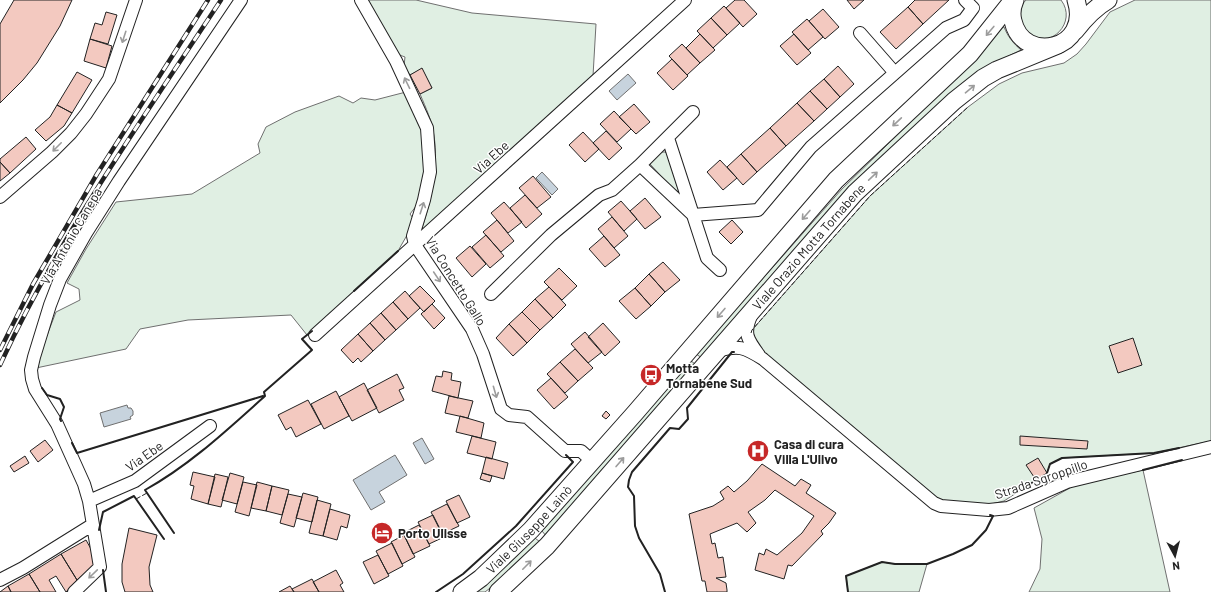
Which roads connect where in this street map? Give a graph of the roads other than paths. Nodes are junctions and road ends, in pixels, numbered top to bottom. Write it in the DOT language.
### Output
graph roads {
  1 [pos="136,0"];
  2 [pos="241,0"];
  3 [pos="361,0"];
  4 [pos="684,0"];
  5 [pos="966,0"];
  6 [pos="1076,0"];
  7 [pos="1108,0"];
  8 [pos="1012,4"];
  9 [pos="860,33"];
  10 [pos="1065,40"];
  11 [pos="895,73"];
  12 [pos="693,112"];
  13 [pos="668,138"];
  14 [pos="640,165"];
  15 [pos="0,197"];
  16 [pos="693,215"];
  17 [pos="415,245"];
  18 [pos="720,270"];
  19 [pos="492,294"];
  20 [pos="754,309"];
  21 [pos="315,335"];
  22 [pos="717,351"];
  23 [pos="763,359"];
  24 [pos="210,426"];
  25 [pos="1211,447"];
  26 [pos="592,461"];
  27 [pos="595,491"];
  28 [pos="89,501"];
  29 [pos="92,525"];
  30 [pos="0,580"];
  31 [pos="74,592"];
  32 [pos="462,592"];
  33 [pos="498,592"];
  1 -- 15 [label="street, one-way"];
  2 -- 28 [label="street, Via Antonio Canepa"];
  17 -- 3 [label="street, Via Concetto Gallo, one-way"];
  4 -- 17 [label="street, Via Ebe"];
  5 -- 11 [label="street"];
  6 -- 10 [label="main road"];
  7 -- 10 [label="main road"];
  8 -- 10 [label="main road"];
  8 -- 26 [label="main road, Viale Orazio Motta Tornabene, one-way"];
  9 -- 11 [label="street"];
  20 -- 10 [label="main road, Viale Orazio Motta Tornabene, one-way"];
  11 -- 16 [label="street"];
  12 -- 13 [label="street"];
  13 -- 14 [label="street"];
  13 -- 16 [label="street"];
  14 -- 16 [label="street"];
  14 -- 19 [label="street"];
  16 -- 18 [label="street"];
  17 -- 21 [label="street, Via Ebe"];
  17 -- 26 [label="street, Via Concetto Gallo, one-way"];
  20 -- 22 [label="main road, Viale Orazio Motta Tornabene"];
  20 -- 23 [label="street"];
  22 -- 23 [label="street"];
  27 -- 22 [label="main road, Viale Orazio Motta Tornabene, one-way"];
  23 -- 25 [label="street, Strada Sgroppillo"];
  24 -- 28 [label="street, Via Ebe"];
  26 -- 32 [label="main road, Viale Giuseppe Lainò"];
  33 -- 27 [label="main road, Viale Giuseppe Lainò, one-way"];
  28 -- 29 [label="street, Via Antonio Canepa"];
  29 -- 30 [label="street"];
  29 -- 31 [label="street, Via Antonio Canepa, one-way"];
}
